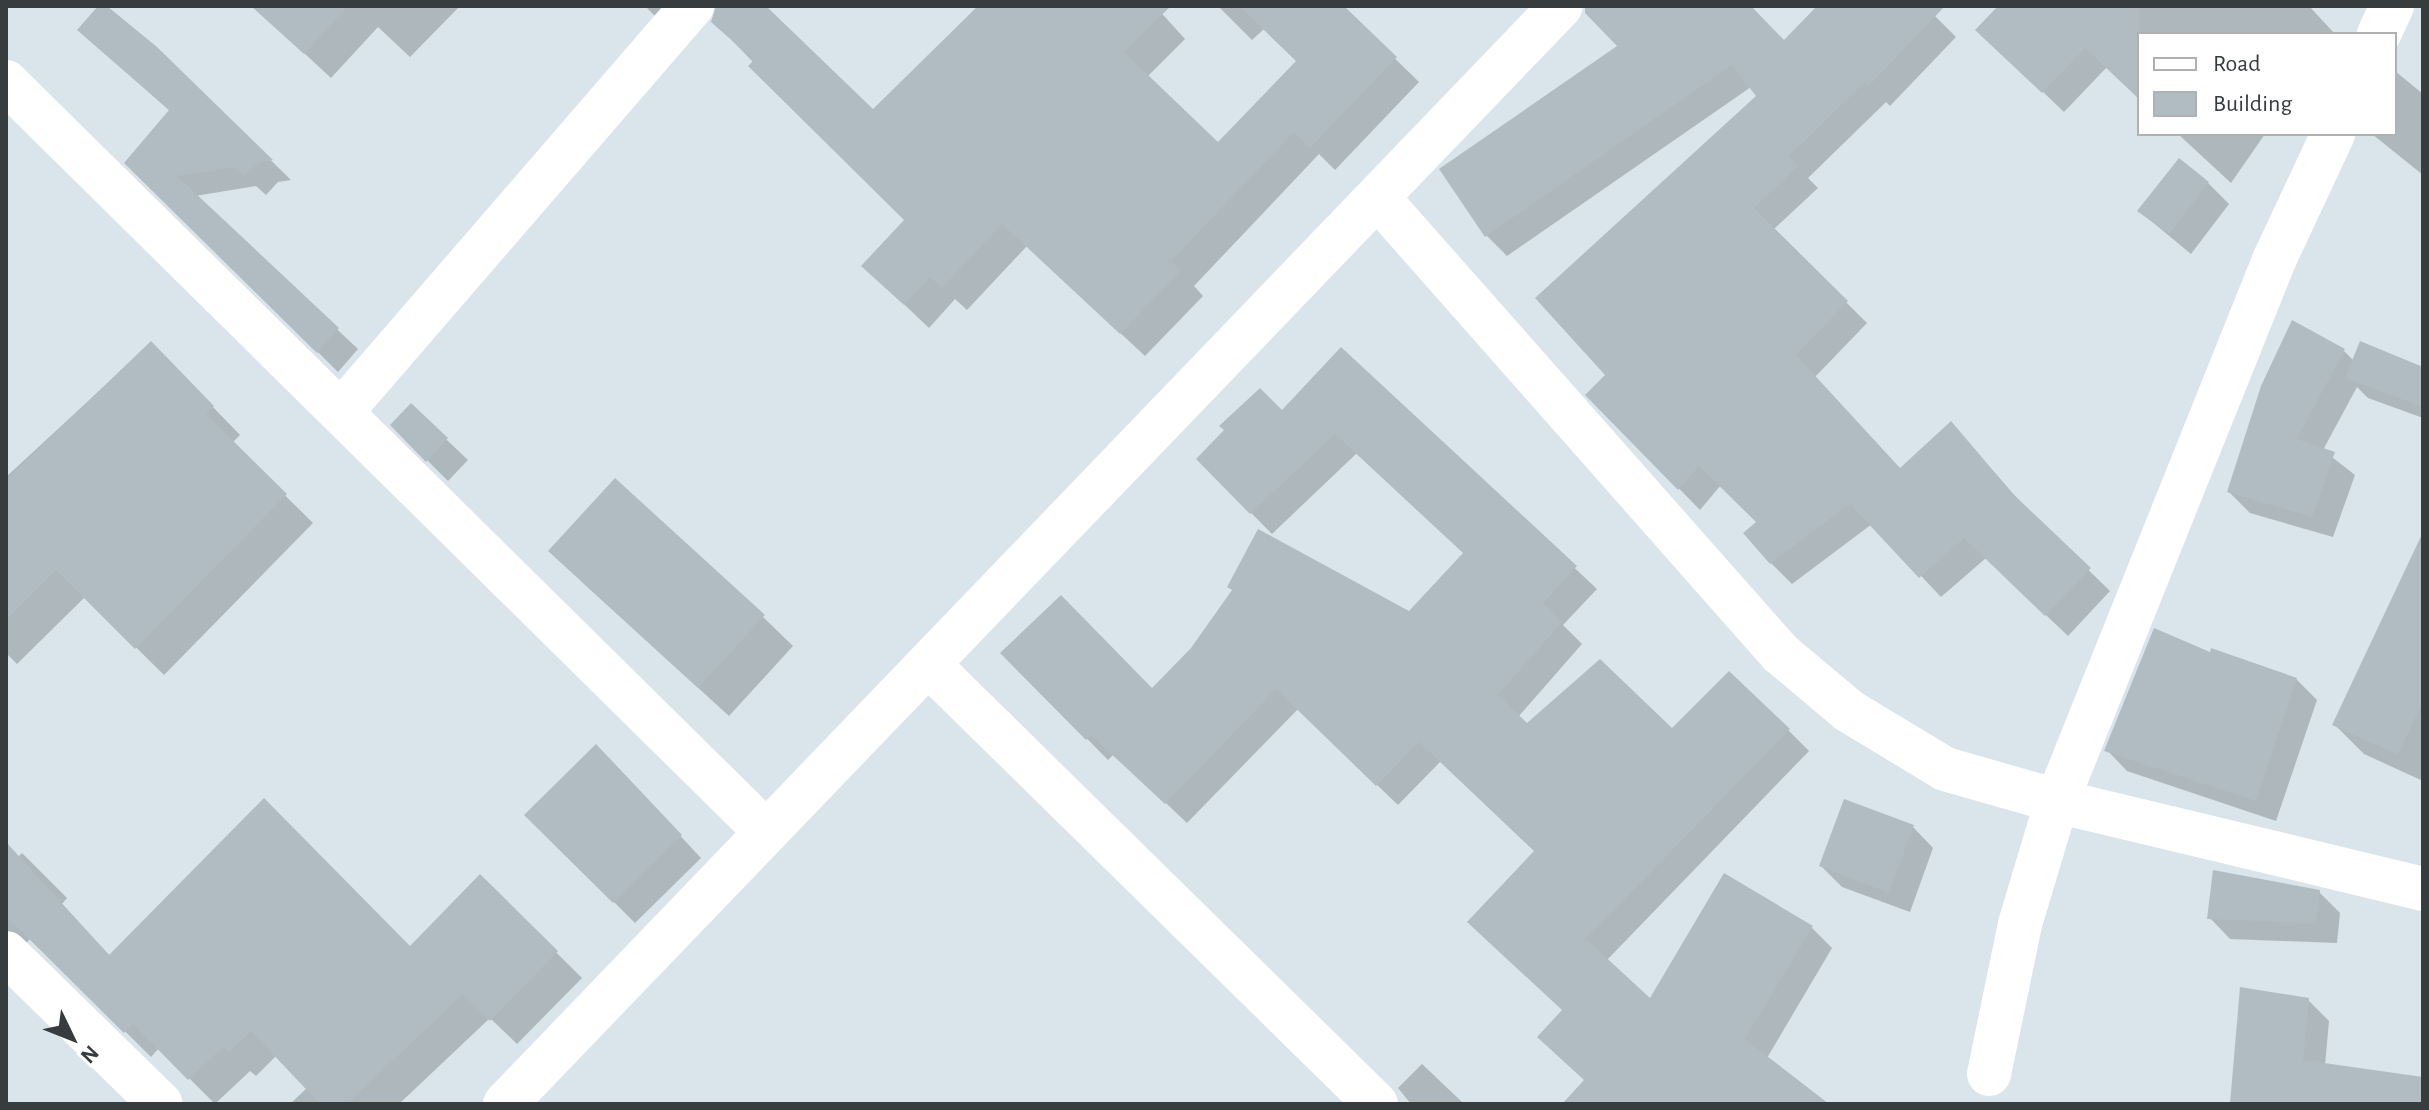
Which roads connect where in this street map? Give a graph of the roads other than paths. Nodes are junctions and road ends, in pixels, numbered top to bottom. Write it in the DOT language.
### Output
graph roads {
  1 [pos="692,6"];
  2 [pos="1561,6"];
  3 [pos="2392,6"];
  4 [pos="2380,32"];
  5 [pos="6,82"];
  6 [pos="2332,136"];
  7 [pos="1378,198"];
  8 [pos="341,412"];
  9 [pos="930,666"];
  10 [pos="2057,801"];
  11 [pos="766,832"];
  12 [pos="2423,889"];
  13 [pos="6,953"];
  14 [pos="1989,1074"];
  15 [pos="161,1104"];
  16 [pos="505,1104"];
  17 [pos="1376,1104"];
  1 -- 8 [label="street"];
  2 -- 7 [label="street"];
  3 -- 4 [label="street"];
  5 -- 8 [label="street"];
  6 -- 10 [label="street"];
  7 -- 9 [label="street"];
  7 -- 10 [label="street"];
  8 -- 11 [label="street"];
  9 -- 11 [label="street"];
  9 -- 17 [label="street"];
  10 -- 12 [label="street"];
  10 -- 14 [label="street"];
  11 -- 16 [label="street"];
  13 -- 15 [label="street"];
}
